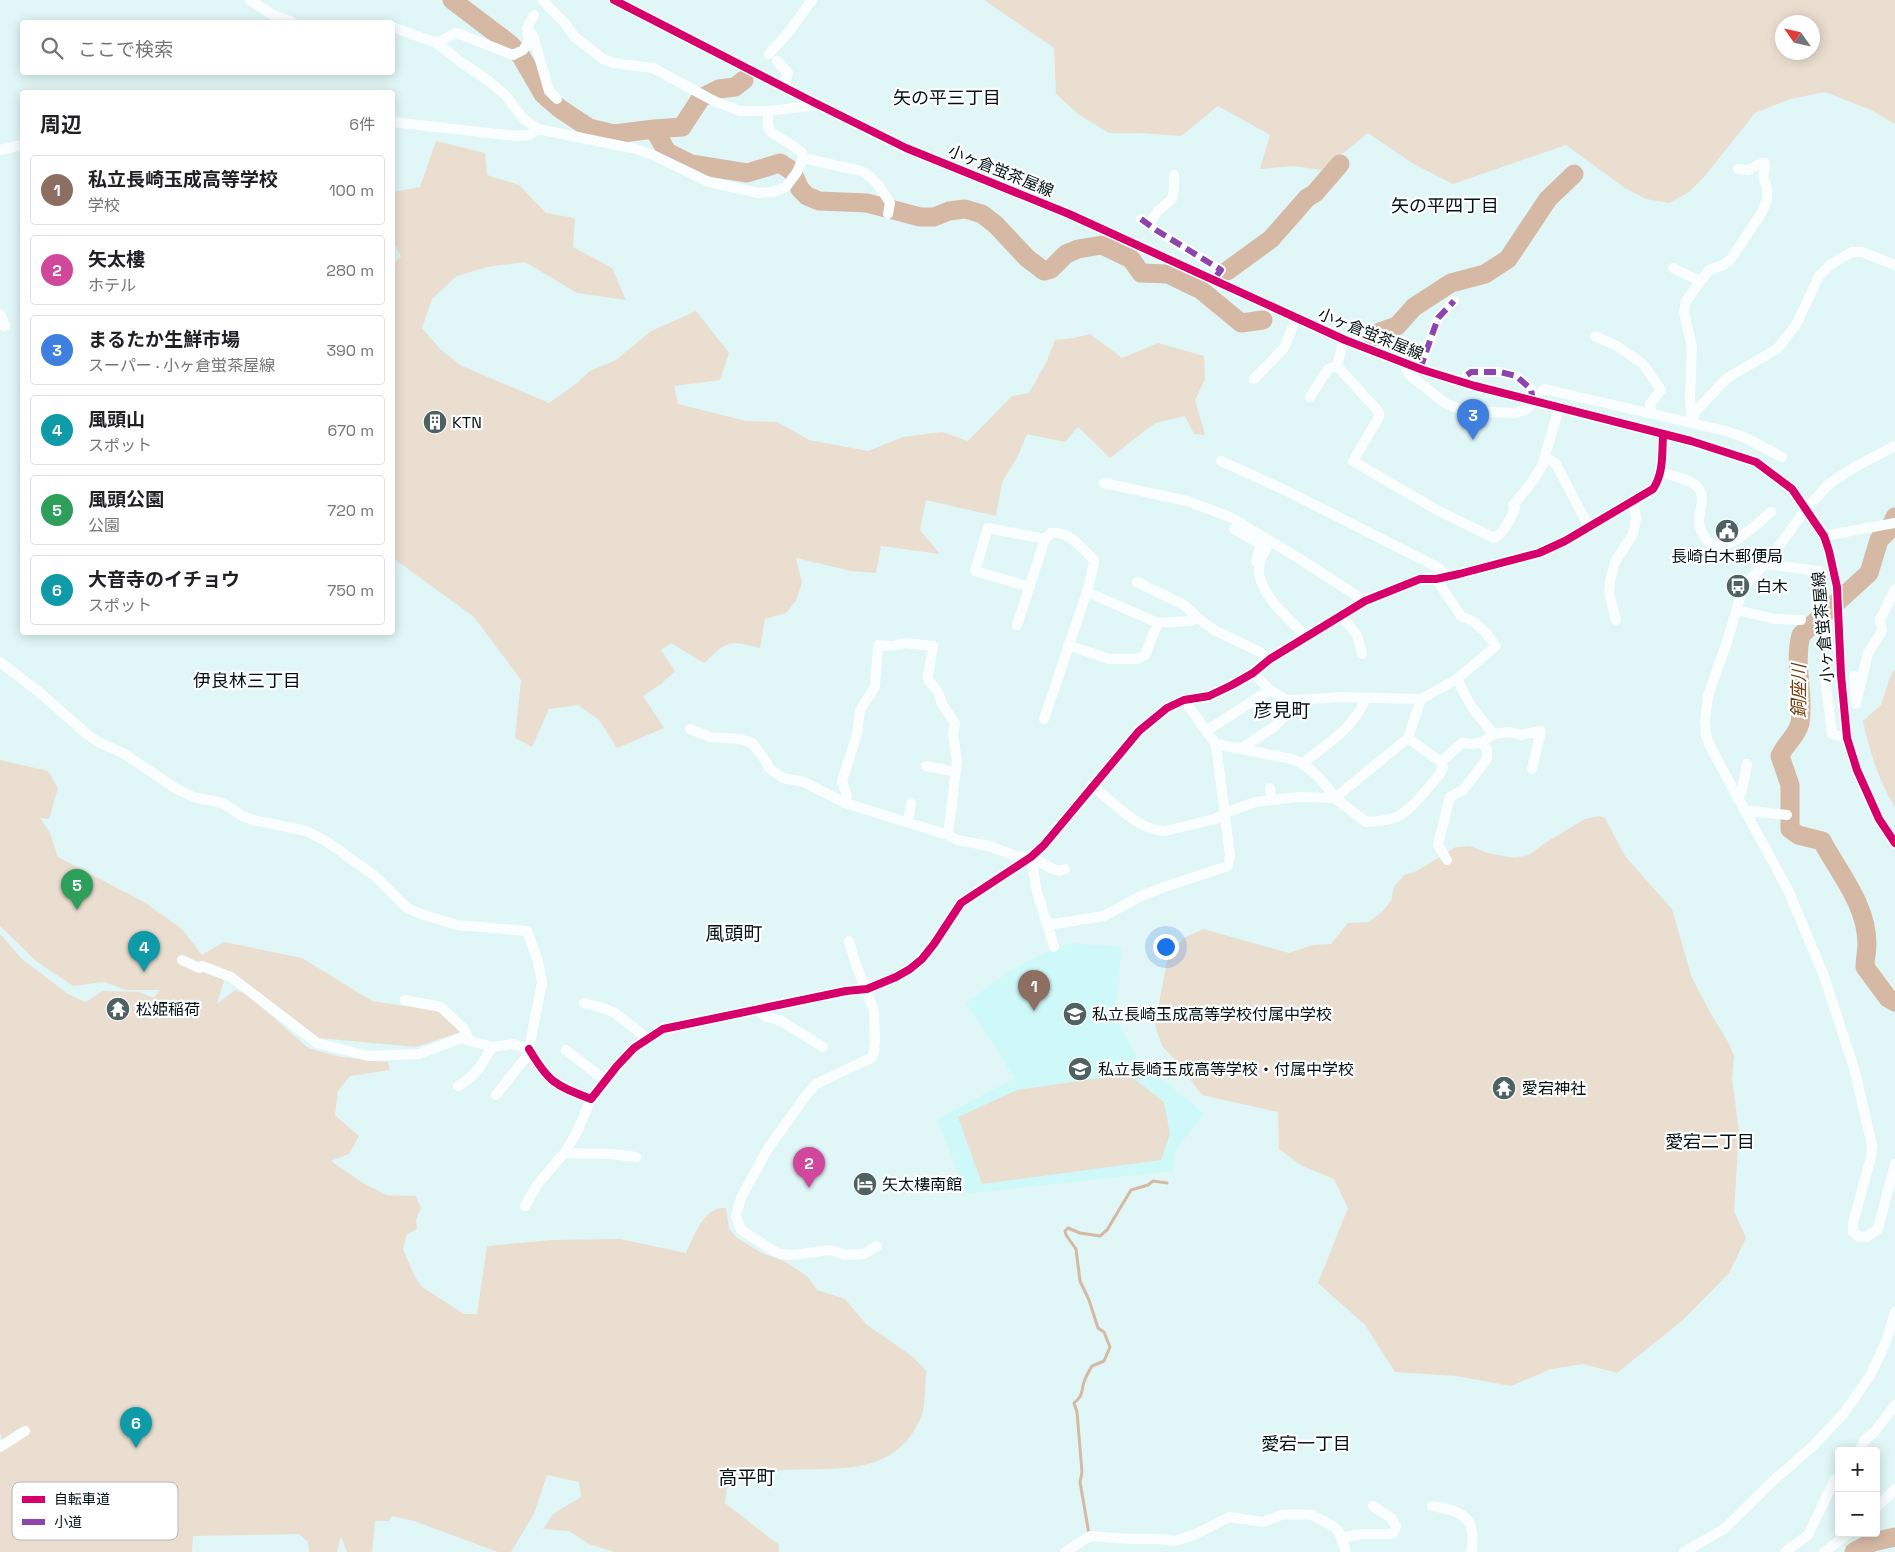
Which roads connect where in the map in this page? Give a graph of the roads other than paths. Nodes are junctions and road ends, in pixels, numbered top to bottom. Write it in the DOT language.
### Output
graph roads {
  1 [pos="250,0"];
  2 [pos="542,0"];
  3 [pos="614,0"];
  4 [pos="812,0"];
  5 [pos="534,15"];
  6 [pos="287,20"];
  7 [pos="395,28"];
  8 [pos="527,28"];
  9 [pos="436,43"];
  10 [pos="783,87"];
  11 [pos="557,100"];
  12 [pos="819,105"];
  13 [pos="768,111"];
  14 [pos="395,122"];
  15 [pos="538,129"];
  16 [pos="20,145"];
  17 [pos="0,150"];
  18 [pos="803,158"];
  19 [pos="1738,169"];
  20 [pos="1174,175"];
  21 [pos="888,214"];
  22 [pos="1895,265"];
  23 [pos="1673,268"];
  24 [pos="1214,279"];
  25 [pos="1700,281"];
  26 [pos="1454,301"];
  27 [pos="0,314"];
  28 [pos="1296,318"];
  29 [pos="0,325"];
  30 [pos="1595,336"];
  31 [pos="1344,339"];
  32 [pos="1404,363"];
  33 [pos="1338,366"];
  34 [pos="1420,369"];
  35 [pos="1467,375"];
  36 [pos="1254,379"];
  37 [pos="1310,397"];
  38 [pos="1533,401"];
  39 [pos="1559,408"];
  40 [pos="1652,413"];
  41 [pos="1692,422"];
  42 [pos="1663,434"];
  43 [pos="1895,446"];
  44 [pos="1545,457"];
  45 [pos="1782,457"];
  46 [pos="1220,460"];
  47 [pos="1661,472"];
  48 [pos="1104,483"];
  49 [pos="1634,500"];
  50 [pos="1806,509"];
  51 [pos="1770,512"];
  52 [pos="1892,524"];
  53 [pos="1589,527"];
  54 [pos="1234,529"];
  55 [pos="1824,536"];
  56 [pos="1045,539"];
  57 [pos="1270,542"];
  58 [pos="1765,564"];
  59 [pos="1258,568"];
  60 [pos="1819,571"];
  61 [pos="1440,577"];
  62 [pos="1137,582"];
  63 [pos="1030,588"];
  64 [pos="1895,589"];
  65 [pos="1087,592"];
  66 [pos="1365,601"];
  67 [pos="1736,610"];
  68 [pos="1341,616"];
  69 [pos="1198,618"];
  70 [pos="1616,620"];
  71 [pos="1801,620"];
  72 [pos="1158,622"];
  73 [pos="1016,624"];
  74 [pos="1307,637"];
  75 [pos="1068,645"];
  76 [pos="1362,654"];
  77 [pos="1270,659"];
  78 [pos="0,662"];
  79 [pos="1824,670"];
  80 [pos="1253,673"];
  81 [pos="1854,676"];
  82 [pos="1457,679"];
  83 [pos="1270,690"];
  84 [pos="1366,698"];
  85 [pos="1421,699"];
  86 [pos="1184,700"];
  87 [pos="1300,700"];
  88 [pos="1044,719"];
  89 [pos="690,729"];
  90 [pos="1206,730"];
  91 [pos="1493,734"];
  92 [pos="1408,738"];
  93 [pos="1847,738"];
  94 [pos="1482,742"];
  95 [pos="1216,744"];
  96 [pos="1241,750"];
  97 [pos="1441,762"];
  98 [pos="1303,763"];
  99 [pos="1746,764"];
  100 [pos="926,766"];
  101 [pos="1532,769"];
  102 [pos="956,772"];
  103 [pos="1092,785"];
  104 [pos="1270,788"];
  105 [pos="1335,798"];
  106 [pos="1271,799"];
  107 [pos="1738,799"];
  108 [pos="845,803"];
  109 [pos="911,803"];
  110 [pos="1744,810"];
  111 [pos="1224,814"];
  112 [pos="1787,815"];
  113 [pos="908,822"];
  114 [pos="948,835"];
  115 [pos="1895,843"];
  116 [pos="1031,857"];
  117 [pos="1447,860"];
  118 [pos="1066,869"];
  119 [pos="1047,925"];
  120 [pos="849,941"];
  121 [pos="1054,947"];
  122 [pos="182,960"];
  123 [pos="867,989"];
  124 [pos="405,1000"];
  125 [pos="584,1003"];
  126 [pos="758,1009"];
  127 [pos="469,1039"];
  128 [pos="648,1039"];
  129 [pos="492,1047"];
  130 [pos="823,1047"];
  131 [pos="566,1050"];
  132 [pos="530,1051"];
  133 [pos="606,1081"];
  134 [pos="458,1086"];
  135 [pos="496,1094"];
  136 [pos="591,1099"];
  137 [pos="564,1152"];
  138 [pos="636,1157"];
  139 [pos="1895,1164"];
  140 [pos="525,1206"];
  141 [pos="876,1246"];
  142 [pos="1895,1312"];
  143 [pos="1895,1405"];
  144 [pos="25,1431"];
  145 [pos="0,1447"];
  146 [pos="1861,1447"];
  147 [pos="1835,1479"];
  148 [pos="1895,1489"];
  149 [pos="1880,1504"];
  150 [pos="1373,1506"];
  151 [pos="1432,1506"];
  152 [pos="1843,1537"];
  153 [pos="1341,1538"];
  154 [pos="1065,1552"];
  155 [pos="1346,1552"];
  156 [pos="1471,1552"];
  157 [pos="1684,1552"];
  158 [pos="1785,1552"];
  159 [pos="1824,1552"];
  1 -- 6 [label="street"];
  2 -- 13 [label="street"];
  3 -- 10 [label="street, 小ヶ倉蛍茶屋線"];
  4 -- 10 [label="street"];
  5 -- 8 [label="street"];
  7 -- 9 [label="street"];
  8 -- 9 [label="street"];
  8 -- 11 [label="street"];
  9 -- 15 [label="street"];
  10 -- 12 [label="street, 小ヶ倉蛍茶屋線"];
  12 -- 13 [label="street"];
  12 -- 24 [label="street, 小ヶ倉蛍茶屋線"];
  13 -- 18 [label="street"];
  14 -- 15 [label="street"];
  15 -- 18 [label="street"];
  16 -- 17 [label="street"];
  18 -- 21 [label="street"];
  19 -- 25 [label="street"];
  20 -- 24 [label="street"];
  22 -- 41 [label="street"];
  23 -- 25 [label="street"];
  24 -- 28 [label="street, 小ヶ倉蛍茶屋線"];
  25 -- 41 [label="street"];
  26 -- 34 [label="street"];
  27 -- 29 [label="street"];
  28 -- 31 [label="street, 小ヶ倉蛍茶屋線"];
  28 -- 36 [label="street"];
  30 -- 40 [label="street"];
  31 -- 32 [label="street, 小ヶ倉蛍茶屋線"];
  31 -- 33 [label="street"];
  32 -- 34 [label="street, 小ヶ倉蛍茶屋線"];
  32 -- 38 [label="street"];
  33 -- 37 [label="street"];
  33 -- 44 [label="street"];
  34 -- 38 [label="street, 小ヶ倉蛍茶屋線"];
  35 -- 38 [label="street"];
  38 -- 39 [label="street, 小ヶ倉蛍茶屋線"];
  38 -- 40 [label="street"];
  39 -- 42 [label="street, 小ヶ倉蛍茶屋線"];
  39 -- 44 [label="street"];
  40 -- 41 [label="street"];
  41 -- 45 [label="street"];
  42 -- 47 [label="street"];
  42 -- 50 [label="street, 小ヶ倉蛍茶屋線"];
  43 -- 50 [label="street"];
  44 -- 53 [label="street"];
  46 -- 61 [label="street"];
  47 -- 49 [label="street"];
  47 -- 51 [label="street"];
  48 -- 57 [label="street"];
  49 -- 53 [label="street"];
  49 -- 70 [label="street"];
  50 -- 55 [label="street, 小ヶ倉蛍茶屋線"];
  50 -- 58 [label="street"];
  52 -- 55 [label="street"];
  53 -- 61 [label="street"];
  54 -- 59 [label="street"];
  55 -- 93 [label="street, 小ヶ倉蛍茶屋線"];
  56 -- 63 [label="street"];
  56 -- 63 [label="street"];
  56 -- 65 [label="street"];
  57 -- 59 [label="street"];
  57 -- 66 [label="street"];
  58 -- 60 [label="street"];
  58 -- 67 [label="street"];
  59 -- 74 [label="street"];
  61 -- 66 [label="street"];
  61 -- 82 [label="street"];
  62 -- 69 [label="street"];
  63 -- 73 [label="street"];
  64 -- 81 [label="street"];
  65 -- 72 [label="street"];
  65 -- 75 [label="street"];
  66 -- 68 [label="street"];
  67 -- 71 [label="street"];
  67 -- 107 [label="street"];
  68 -- 74 [label="street"];
  68 -- 76 [label="street"];
  69 -- 72 [label="street"];
  69 -- 77 [label="street"];
  72 -- 75 [label="street"];
  74 -- 77 [label="street"];
  75 -- 88 [label="street"];
  77 -- 80 [label="street"];
  78 -- 132 [label="street"];
  79 -- 93 [label="street"];
  80 -- 83 [label="street"];
  80 -- 86 [label="street"];
  82 -- 85 [label="street"];
  82 -- 91 [label="street"];
  83 -- 87 [label="street"];
  83 -- 90 [label="street"];
  84 -- 85 [label="street"];
  84 -- 87 [label="street"];
  84 -- 98 [label="street"];
  85 -- 92 [label="street"];
  86 -- 90 [label="street"];
  86 -- 103 [label="street"];
  87 -- 96 [label="street"];
  89 -- 108 [label="street"];
  90 -- 95 [label="street"];
  91 -- 94 [label="street"];
  91 -- 101 [label="street"];
  92 -- 97 [label="street"];
  92 -- 105 [label="street"];
  93 -- 115 [label="street, 小ヶ倉蛍茶屋線"];
  94 -- 97 [label="street"];
  94 -- 117 [label="street"];
  95 -- 96 [label="street"];
  95 -- 111 [label="street"];
  96 -- 98 [label="street"];
  97 -- 105 [label="street"];
  98 -- 105 [label="street"];
  99 -- 107 [label="street"];
  100 -- 102 [label="street"];
  102 -- 108 [label="street"];
  102 -- 114 [label="street"];
  103 -- 111 [label="street"];
  103 -- 116 [label="street"];
  104 -- 106 [label="street"];
  105 -- 106 [label="street"];
  106 -- 111 [label="street"];
  107 -- 110 [label="street"];
  108 -- 113 [label="street"];
  109 -- 113 [label="street"];
  110 -- 112 [label="street"];
  110 -- 139 [label="street"];
  111 -- 119 [label="street"];
  113 -- 114 [label="street"];
  114 -- 116 [label="street"];
  116 -- 118 [label="street"];
  116 -- 119 [label="street"];
  116 -- 123 [label="street"];
  119 -- 121 [label="street"];
  120 -- 123 [label="street"];
  122 -- 127 [label="street"];
  123 -- 126 [label="street"];
  123 -- 141 [label="street"];
  124 -- 127 [label="street"];
  125 -- 128 [label="street"];
  126 -- 128 [label="street"];
  126 -- 130 [label="street"];
  127 -- 129 [label="street"];
  128 -- 133 [label="street"];
  129 -- 132 [label="street"];
  129 -- 134 [label="street"];
  131 -- 133 [label="street"];
  132 -- 135 [label="street"];
  132 -- 136 [label="street"];
  133 -- 136 [label="street"];
  136 -- 137 [label="street"];
  137 -- 138 [label="street"];
  137 -- 140 [label="street"];
  142 -- 157 [label="street"];
  143 -- 146 [label="street"];
  144 -- 145 [label="street"];
  147 -- 158 [label="street"];
  148 -- 149 [label="street"];
  150 -- 153 [label="street"];
  151 -- 156 [label="street"];
  152 -- 159 [label="street"];
  153 -- 154 [label="street"];
  153 -- 155 [label="street"];
}
